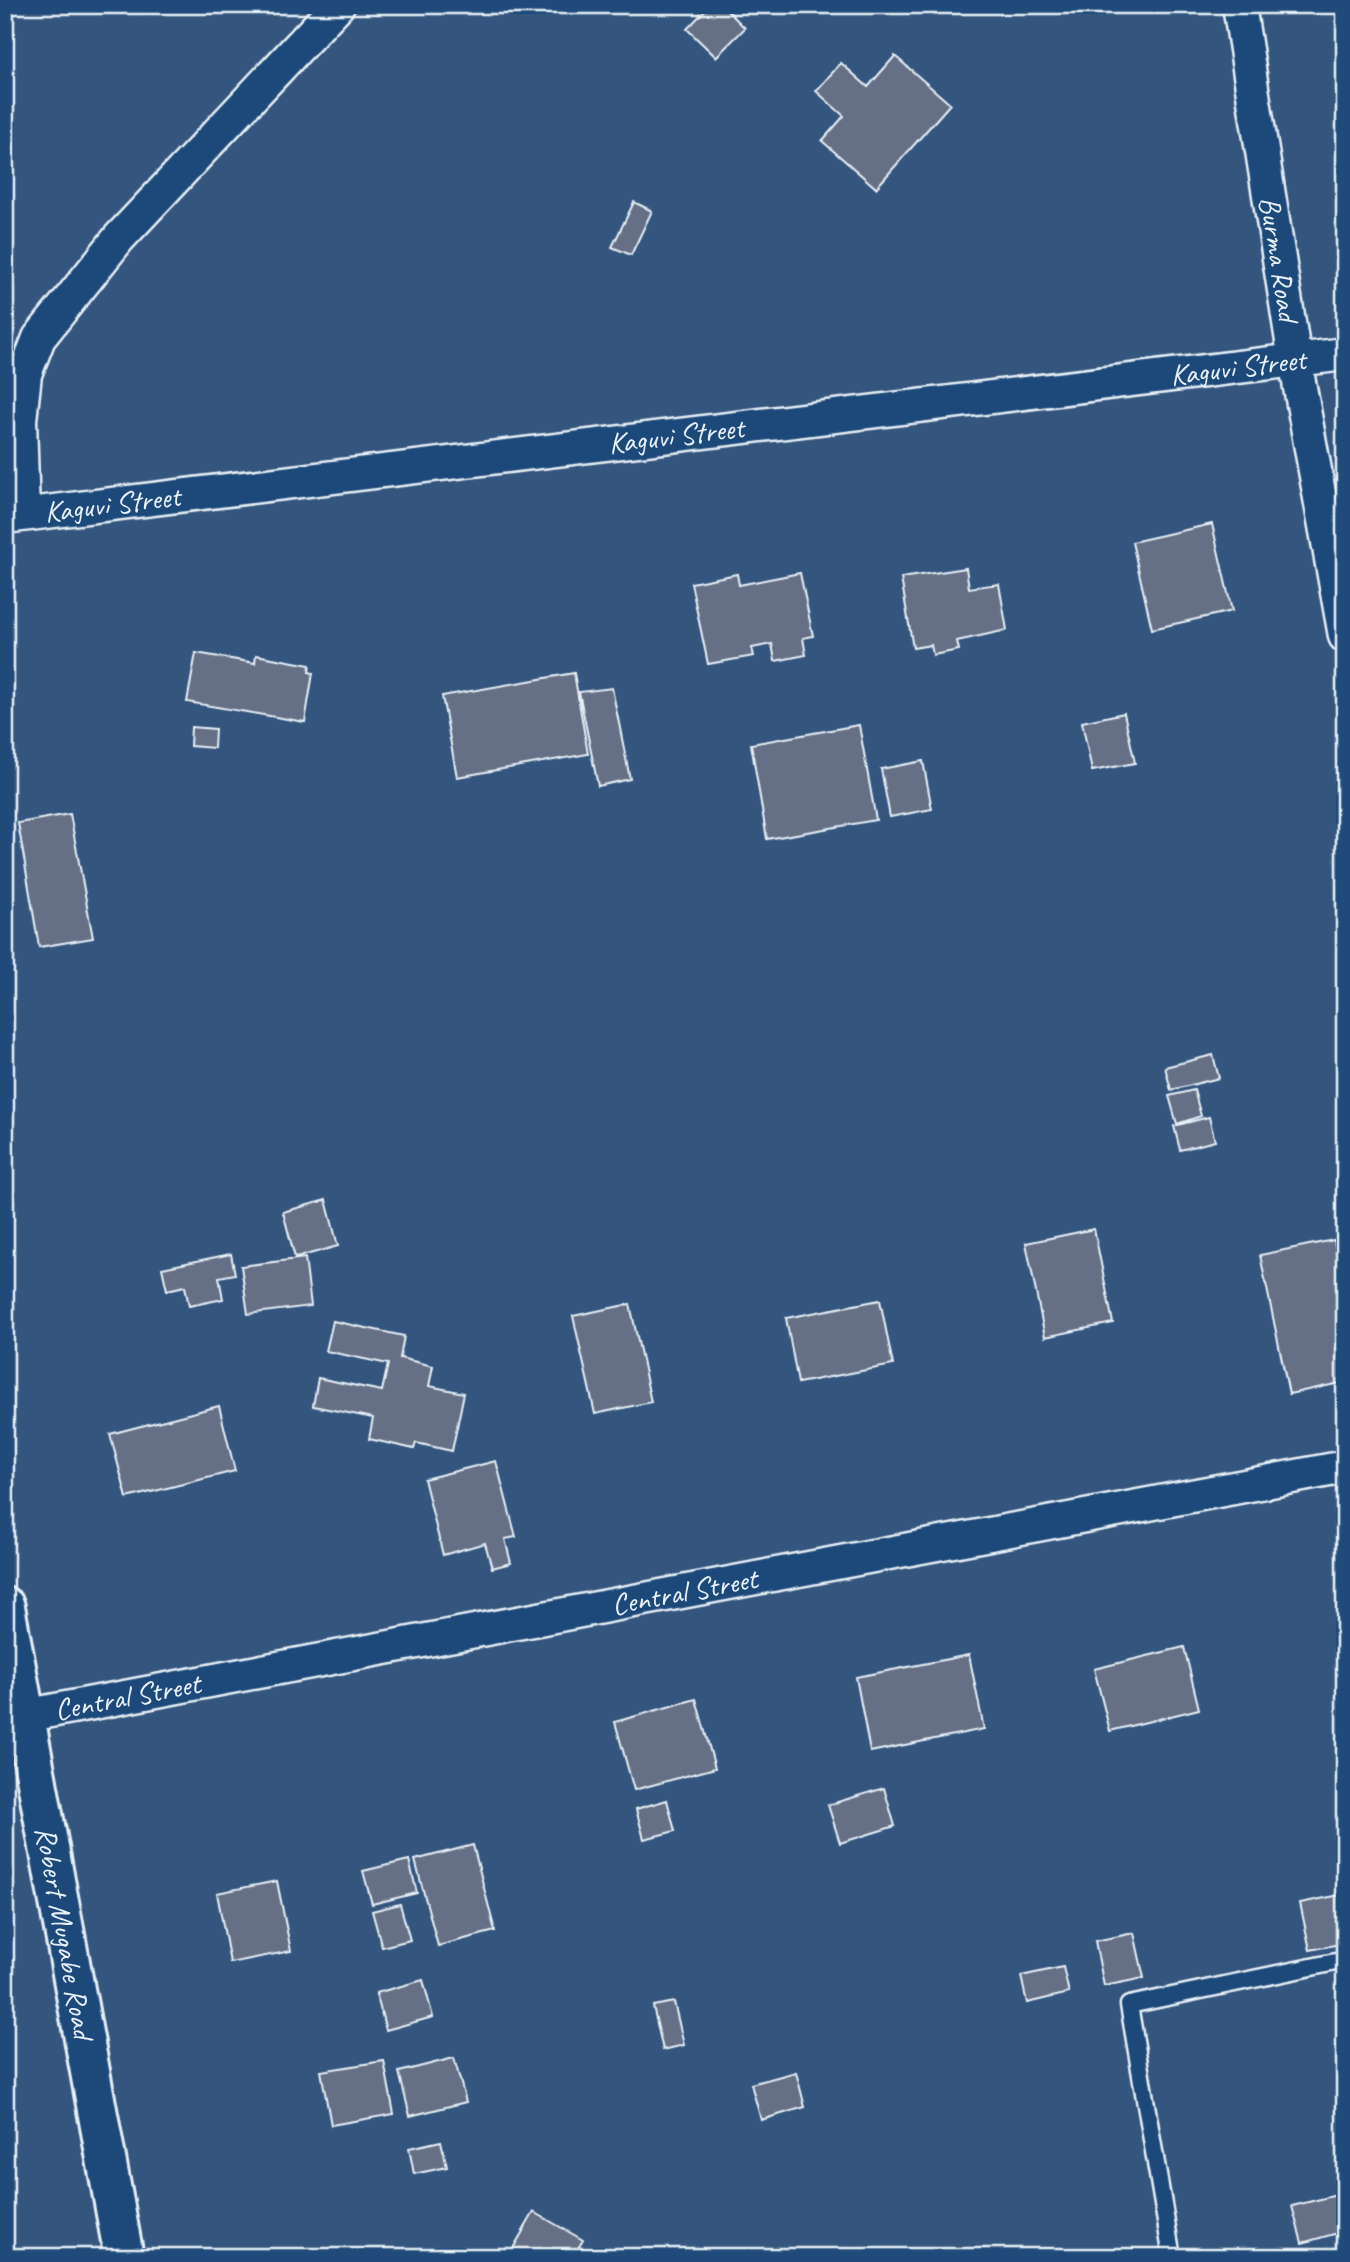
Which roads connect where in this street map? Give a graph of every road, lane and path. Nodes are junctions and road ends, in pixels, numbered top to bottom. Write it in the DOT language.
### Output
graph roads {
  1 [pos="338,5"];
  2 [pos="1239,5"];
  3 [pos="1345,354"];
  4 [pos="1295,360"];
  5 [pos="14,516"];
  6 [pos="1345,636"];
  7 [pos="1345,1467"];
  8 [pos="5,1607"];
  9 [pos="24,1716"];
  10 [pos="1345,1960"];
  11 [pos="124,2257"];
  12 [pos="1172,2257"];
  1 -- 5 [label="street"];
  2 -- 4 [label="street, Burma Road"];
  3 -- 4 [label="street, Kaguvi Street"];
  4 -- 5 [label="street, Kaguvi Street"];
  4 -- 6 [label="street, Burma Road"];
  7 -- 9 [label="street, Central Street"];
  8 -- 9 [label="main road, Robert Mugabe Road"];
  9 -- 11 [label="main road, Robert Mugabe Road"];
  10 -- 12 [label="lane"];
}
